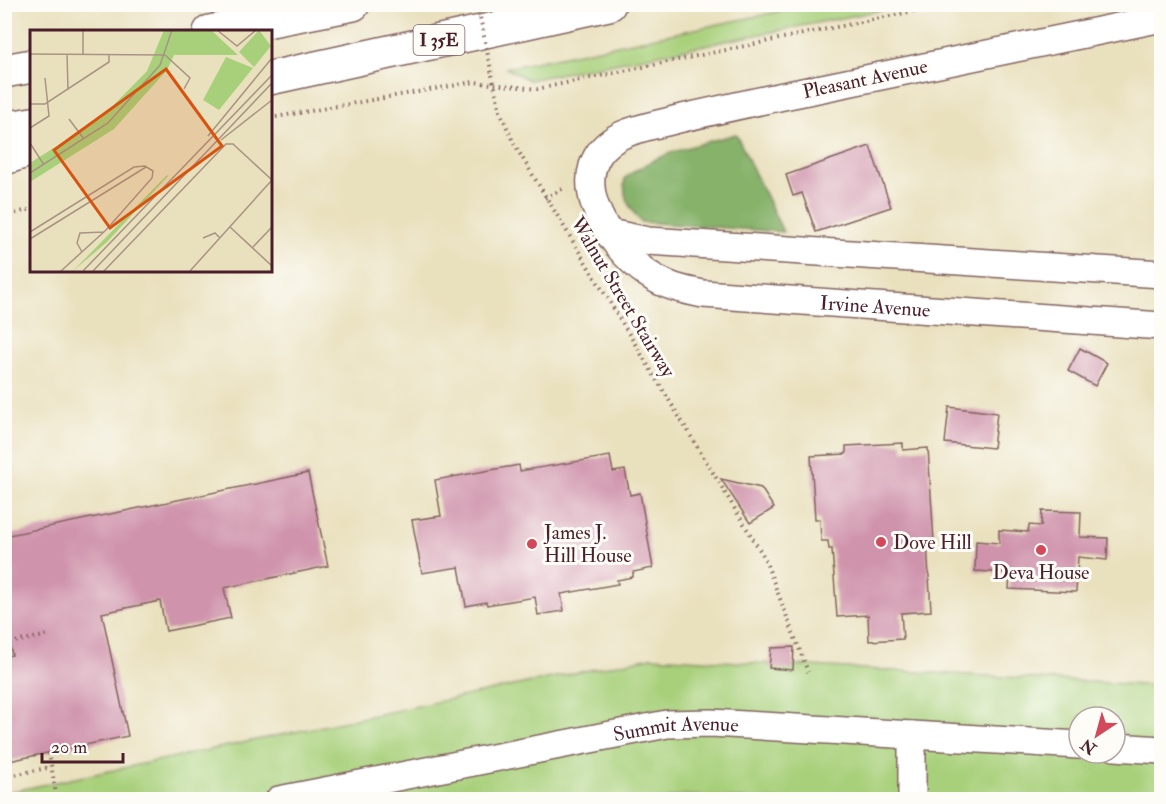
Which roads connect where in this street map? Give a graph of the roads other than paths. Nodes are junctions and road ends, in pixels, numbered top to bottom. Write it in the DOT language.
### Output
graph roads {
  1 [pos="353,4"];
  2 [pos="609,4"];
  3 [pos="1161,18"];
  4 [pos="220,30"];
  5 [pos="4,55"];
  6 [pos="30,56"];
  7 [pos="30,66"];
  8 [pos="4,71"];
  9 [pos="272,78"];
  10 [pos="30,124"];
  11 [pos="4,129"];
  12 [pos="30,151"];
  13 [pos="4,158"];
  14 [pos="590,175"];
  15 [pos="609,233"];
  16 [pos="1161,274"];
  17 [pos="1161,326"];
  18 [pos="912,735"];
  19 [pos="1067,744"];
  20 [pos="1127,748"];
  21 [pos="1161,750"];
  22 [pos="279,800"];
  23 [pos="912,800"];
  1 -- 4 [label="highway"];
  2 -- 9 [label="highway, I 35E"];
  3 -- 14 [label="street, Pleasant Avenue"];
  5 -- 6 [label="highway"];
  7 -- 8 [label="highway"];
  10 -- 11 [label="highway"];
  12 -- 13 [label="highway"];
  14 -- 15 [label="street, Irvine Avenue"];
  15 -- 16 [label="street"];
  15 -- 17 [label="street, Irvine Avenue"];
  18 -- 19 [label="street, Summit Avenue"];
  18 -- 22 [label="street, Summit Avenue"];
  18 -- 23 [label="street"];
  20 -- 21 [label="street"];
}
